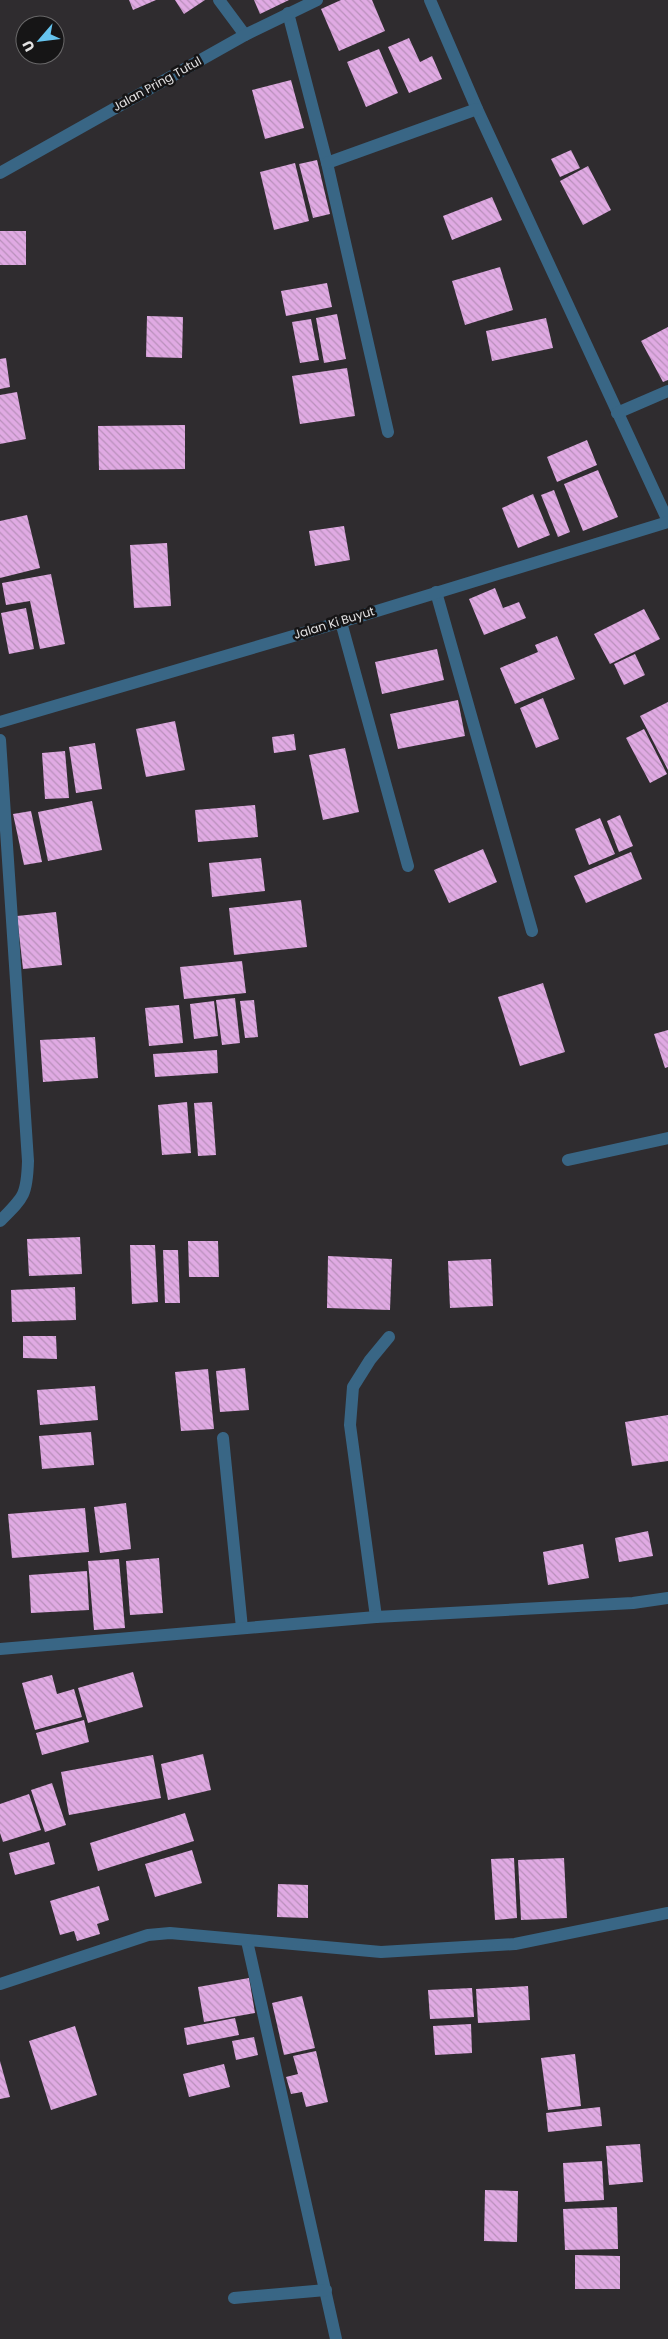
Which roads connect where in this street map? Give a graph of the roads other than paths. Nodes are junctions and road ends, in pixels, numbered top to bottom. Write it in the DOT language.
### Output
graph roads {
  1 [pos="219,0"];
  2 [pos="317,0"];
  3 [pos="430,0"];
  4 [pos="288,14"];
  5 [pos="245,35"];
  6 [pos="477,109"];
  7 [pos="327,163"];
  8 [pos="0,173"];
  9 [pos="668,391"];
  10 [pos="617,413"];
  11 [pos="388,432"];
  12 [pos="668,521"];
  13 [pos="436,592"];
  14 [pos="341,622"];
  15 [pos="0,722"];
  16 [pos="0,740"];
  17 [pos="408,866"];
  18 [pos="532,931"];
  19 [pos="668,1138"];
  20 [pos="568,1160"];
  21 [pos="0,1221"];
  22 [pos="389,1337"];
  23 [pos="223,1438"];
  24 [pos="668,1598"];
  25 [pos="376,1617"];
  26 [pos="242,1628"];
  27 [pos="0,1649"];
  28 [pos="668,1914"];
  29 [pos="247,1941"];
  30 [pos="0,1984"];
  31 [pos="326,2290"];
  32 [pos="234,2298"];
  33 [pos="336,2339"];
  1 -- 5 [label="street"];
  2 -- 4 [label="street, Jalan Pring Tutul"];
  3 -- 6 [label="street"];
  4 -- 5 [label="street, Jalan Pring Tutul"];
  4 -- 7 [label="street"];
  5 -- 8 [label="street, Jalan Pring Tutul"];
  6 -- 7 [label="street"];
  6 -- 10 [label="street"];
  7 -- 11 [label="street"];
  9 -- 10 [label="street"];
  10 -- 12 [label="street"];
  12 -- 13 [label="street, Jalan Ki Buyut"];
  13 -- 14 [label="street, Jalan Ki Buyut"];
  13 -- 18 [label="street"];
  14 -- 15 [label="street, Jalan Ki Buyut"];
  14 -- 17 [label="street"];
  16 -- 21 [label="street"];
  19 -- 20 [label="street"];
  22 -- 25 [label="street"];
  23 -- 26 [label="street"];
  24 -- 25 [label="street"];
  25 -- 26 [label="street"];
  26 -- 27 [label="street"];
  28 -- 29 [label="street"];
  29 -- 30 [label="street"];
  29 -- 31 [label="street"];
  31 -- 32 [label="street"];
  31 -- 33 [label="street"];
}
